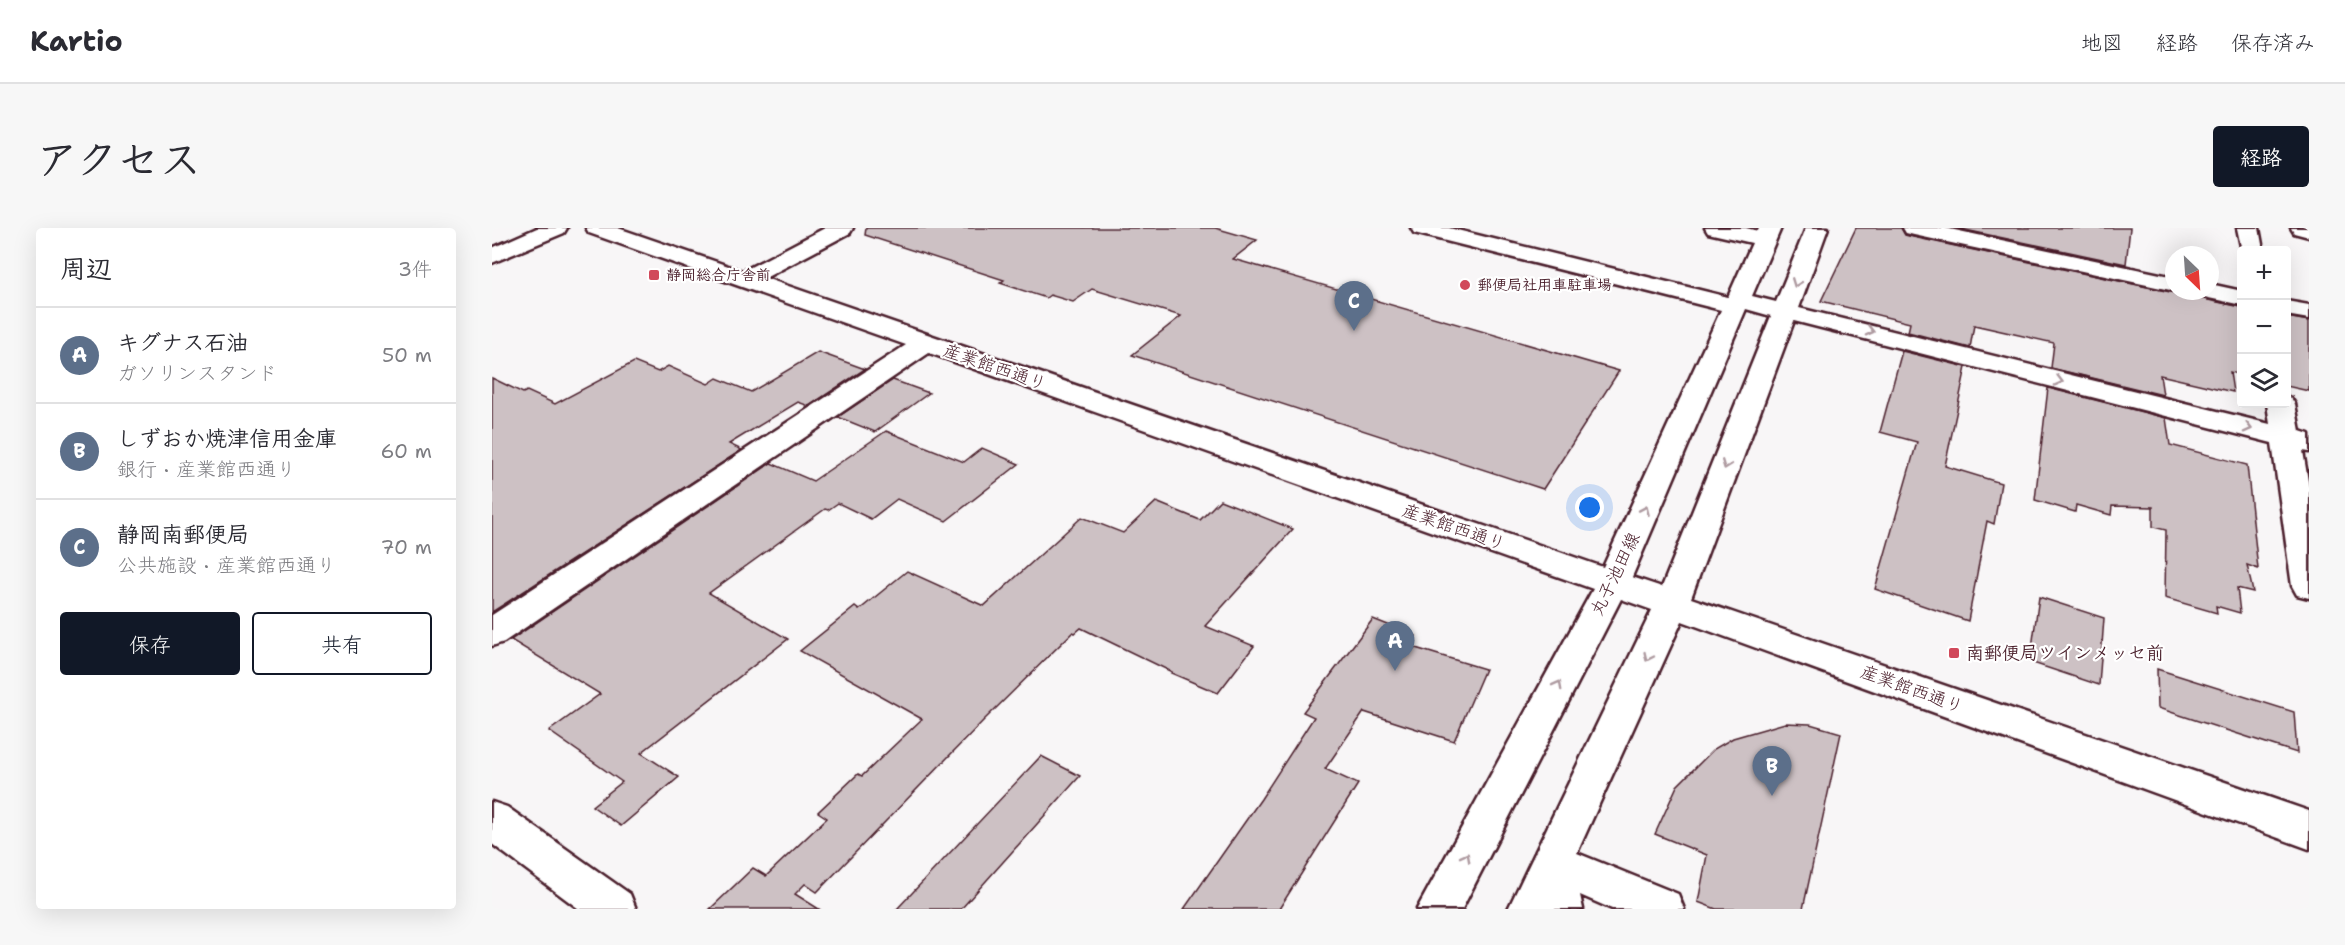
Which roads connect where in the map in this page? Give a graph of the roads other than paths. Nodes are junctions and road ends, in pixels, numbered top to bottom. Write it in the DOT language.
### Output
graph roads {
  1 [pos="556,228"];
  2 [pos="597,228"];
  3 [pos="842,228"];
  4 [pos="1422,228"];
  5 [pos="1716,228"];
  6 [pos="1816,228"];
  7 [pos="1914,228"];
  8 [pos="2248,228"];
  9 [pos="2302,228"];
  10 [pos="2309,230"];
  11 [pos="1767,233"];
  12 [pos="2251,246"];
  13 [pos="492,256"];
  14 [pos="746,279"];
  15 [pos="2165,282"];
  16 [pos="2219,293"];
  17 [pos="2237,297"];
  18 [pos="1737,303"];
  19 [pos="2291,309"];
  20 [pos="1785,311"];
  21 [pos="2309,312"];
  22 [pos="927,343"];
  23 [pos="2283,408"];
  24 [pos="2298,440"];
  25 [pos="1613,583"];
  26 [pos="2309,586"];
  27 [pos="1672,604"];
  28 [pos="492,633"];
  29 [pos="492,820"];
  30 [pos="2309,830"];
  31 [pos="1553,863"];
  32 [pos="614,909"];
  33 [pos="1439,909"];
  34 [pos="1530,909"];
  35 [pos="1561,909"];
  36 [pos="1662,909"];
  1 -- 13 [label="street"];
  2 -- 14 [label="street, 産業館西通り"];
  3 -- 14 [label="street"];
  4 -- 18 [label="street"];
  5 -- 11 [label="street"];
  6 -- 20 [label="street, one-way"];
  7 -- 15 [label="street"];
  8 -- 12 [label="street"];
  9 -- 10 [label="street"];
  11 -- 18 [label="street, 丸子池田線"];
  14 -- 22 [label="street, 産業館西通り"];
  16 -- 17 [label="street"];
  18 -- 20 [label="street"];
  25 -- 18 [label="street, 丸子池田線, one-way"];
  19 -- 21 [label="street"];
  20 -- 24 [label="street, one-way"];
  20 -- 27 [label="street, one-way"];
  22 -- 25 [label="street, 産業館西通り"];
  22 -- 28 [label="street"];
  23 -- 24 [label="street"];
  24 -- 26 [label="street"];
  25 -- 27 [label="street, 産業館西通り"];
  33 -- 25 [label="street, 丸子池田線, one-way"];
  27 -- 30 [label="street, 産業館西通り"];
  27 -- 31 [label="street, one-way"];
  29 -- 32 [label="street"];
  31 -- 34 [label="street"];
  31 -- 35 [label="street"];
  31 -- 36 [label="street"];
}
